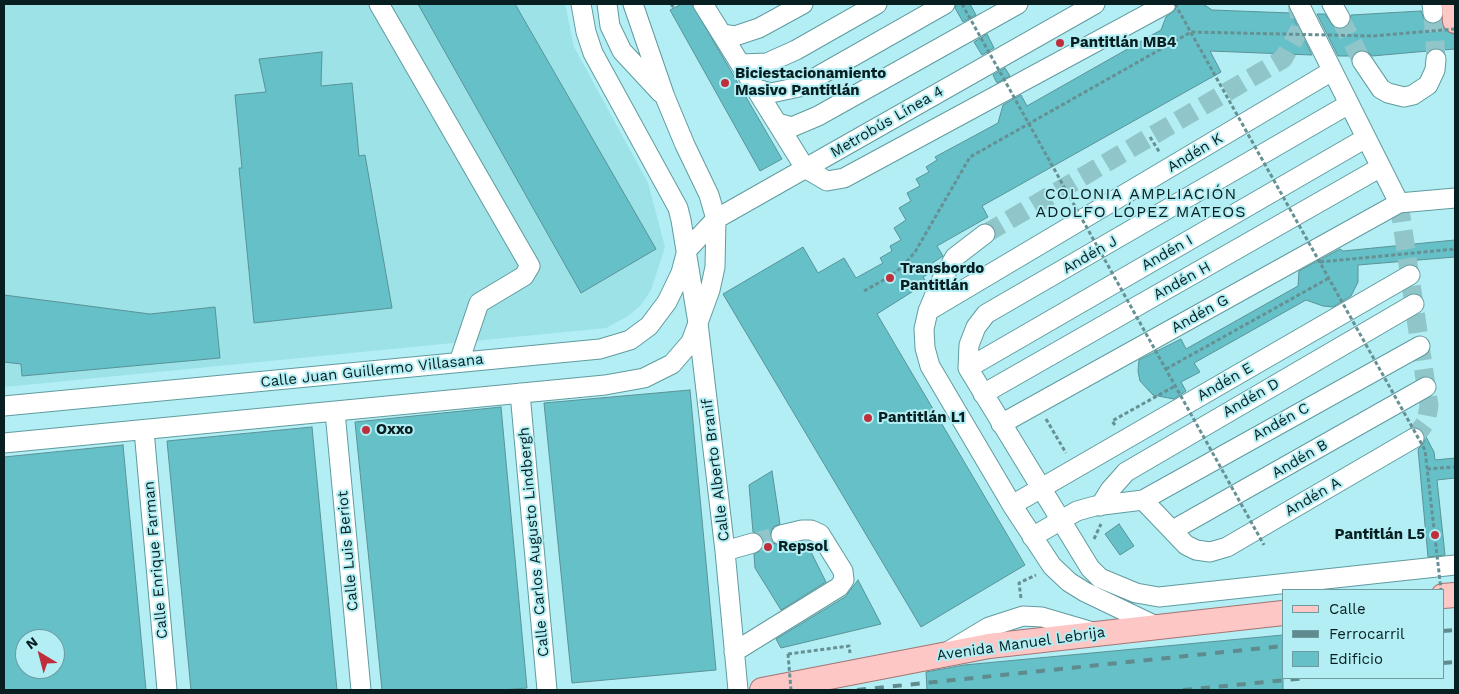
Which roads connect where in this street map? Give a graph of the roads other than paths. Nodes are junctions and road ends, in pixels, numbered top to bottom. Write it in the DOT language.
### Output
graph roads {
  1 [pos="379,4"];
  2 [pos="580,4"];
  3 [pos="608,4"];
  4 [pos="633,4"];
  5 [pos="703,4"];
  6 [pos="803,4"];
  7 [pos="877,4"];
  8 [pos="945,4"];
  9 [pos="1018,4"];
  10 [pos="1095,4"];
  11 [pos="1166,4"];
  12 [pos="1299,4"];
  13 [pos="1439,7"];
  14 [pos="1455,21"];
  15 [pos="722,34"];
  16 [pos="1436,59"];
  17 [pos="1362,61"];
  18 [pos="741,64"];
  19 [pos="1332,71"];
  20 [pos="756,89"];
  21 [pos="665,97"];
  22 [pos="1349,104"];
  23 [pos="777,123"];
  24 [pos="1366,138"];
  25 [pos="1381,167"];
  26 [pos="805,168"];
  27 [pos="1455,198"];
  28 [pos="1399,203"];
  29 [pos="716,219"];
  30 [pos="985,234"];
  31 [pos="687,250"];
  32 [pos="1410,275"];
  33 [pos="1414,304"];
  34 [pos="928,311"];
  35 [pos="698,323"];
  36 [pos="1420,346"];
  37 [pos="459,362"];
  38 [pos="968,368"];
  39 [pos="1426,387"];
  40 [pos="520,393"];
  41 [pos="983,394"];
  42 [pos="4,406"];
  43 [pos="335,412"];
  44 [pos="1001,424"];
  45 [pos="144,430"];
  46 [pos="1414,438"];
  47 [pos="4,443"];
  48 [pos="1040,489"];
  49 [pos="1143,500"];
  50 [pos="1012,505"];
  51 [pos="1100,506"];
  52 [pos="1059,520"];
  53 [pos="1173,530"];
  54 [pos="782,535"];
  55 [pos="1032,537"];
  56 [pos="753,543"];
  57 [pos="725,551"];
  58 [pos="1455,553"];
  59 [pos="1455,565"];
  60 [pos="1418,568"];
  61 [pos="1282,613"];
  62 [pos="1156,626"];
  63 [pos="734,652"];
  64 [pos="168,690"];
  65 [pos="361,690"];
  66 [pos="547,690"];
  67 [pos="738,690"];
  68 [pos="762,690"];
  1 -- 37 [label="street"];
  2 -- 31 [label="street, Calle Alberto Branif"];
  3 -- 21 [label="street"];
  4 -- 21 [label="street"];
  5 -- 15 [label="street"];
  6 -- 15 [label="street"];
  7 -- 18 [label="street"];
  8 -- 20 [label="street"];
  9 -- 23 [label="street"];
  10 -- 26 [label="street, Metrobús Línea 4"];
  11 -- 26 [label="street"];
  12 -- 19 [label="street"];
  13 -- 14 [label="main road"];
  15 -- 18 [label="street"];
  16 -- 17 [label="street"];
  18 -- 20 [label="street"];
  19 -- 22 [label="street"];
  19 -- 34 [label="street, Andén K"];
  20 -- 23 [label="street"];
  21 -- 29 [label="street"];
  22 -- 24 [label="street"];
  22 -- 38 [label="street, Andén J"];
  23 -- 26 [label="street"];
  24 -- 25 [label="street"];
  24 -- 38 [label="street, Andén I"];
  25 -- 28 [label="street"];
  25 -- 41 [label="street, Andén H"];
  26 -- 29 [label="street, Metrobús Línea 4"];
  27 -- 28 [label="street"];
  28 -- 44 [label="street, Andén G"];
  29 -- 31 [label="street, Metrobús Línea 4"];
  29 -- 35 [label="street"];
  30 -- 34 [label="street"];
  31 -- 35 [label="street, Calle Alberto Branif"];
  31 -- 37 [label="street, Calle Juan Guillermo Villasana"];
  32 -- 48 [label="street, Andén E"];
  33 -- 51 [label="street, Andén D"];
  34 -- 50 [label="street"];
  35 -- 40 [label="street"];
  35 -- 57 [label="street, Calle Alberto Branif"];
  36 -- 49 [label="street, Andén C"];
  37 -- 42 [label="street, Calle Juan Guillermo Villasana"];
  38 -- 41 [label="street"];
  39 -- 53 [label="street, Andén B"];
  40 -- 43 [label="street"];
  40 -- 66 [label="street, Calle Carlos Augusto Lindbergh"];
  41 -- 44 [label="street"];
  43 -- 45 [label="street"];
  43 -- 65 [label="street, Calle Luis Beriot"];
  44 -- 48 [label="street"];
  45 -- 47 [label="street"];
  45 -- 64 [label="street, Calle Enrique Farman"];
  46 -- 53 [label="street, Andén A"];
  48 -- 50 [label="street, Andén E"];
  48 -- 52 [label="street"];
  49 -- 51 [label="street"];
  49 -- 53 [label="street"];
  50 -- 55 [label="street"];
  51 -- 52 [label="street"];
  52 -- 55 [label="street"];
  52 -- 60 [label="street"];
  54 -- 63 [label="street"];
  55 -- 62 [label="street"];
  56 -- 57 [label="street"];
  57 -- 63 [label="street, Calle Alberto Branif"];
  58 -- 60 [label="street"];
  59 -- 60 [label="street"];
  61 -- 62 [label="main road, Avenida Manuel Lebrija"];
  62 -- 68 [label="main road, Avenida Manuel Lebrija"];
  63 -- 67 [label="street, Calle Alberto Branif"];
}
